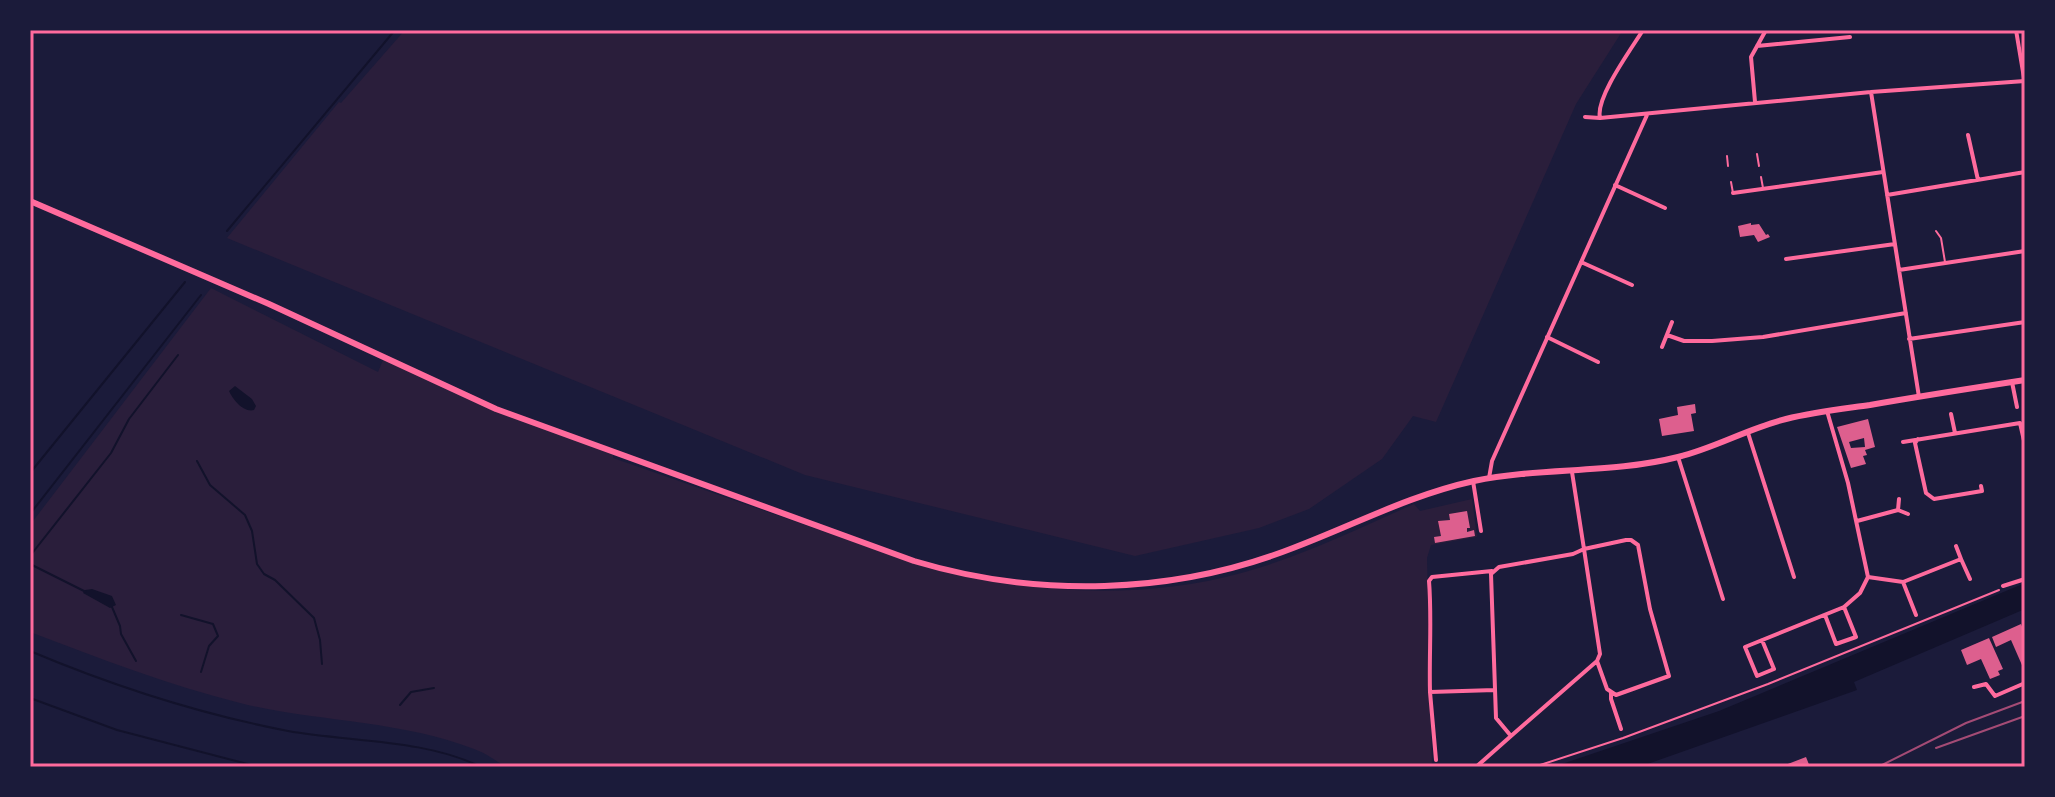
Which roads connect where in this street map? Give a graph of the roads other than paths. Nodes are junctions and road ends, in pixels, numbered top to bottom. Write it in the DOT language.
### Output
graph roads {
  1 [pos="1643,30"];
  2 [pos="1766,30"];
  3 [pos="2016,30"];
  4 [pos="1850,37"];
  5 [pos="1757,46"];
  6 [pos="2025,82"];
  7 [pos="1871,92"];
  8 [pos="1755,102"];
  9 [pos="1647,113"];
  10 [pos="1585,117"];
  11 [pos="1600,118"];
  12 [pos="1968,135"];
  13 [pos="1757,154"];
  14 [pos="1727,156"];
  15 [pos="1728,166"];
  16 [pos="1759,166"];
  17 [pos="1883,172"];
  18 [pos="2025,172"];
  19 [pos="1761,177"];
  20 [pos="1978,180"];
  21 [pos="1731,182"];
  22 [pos="1615,185"];
  23 [pos="1763,188"];
  24 [pos="1733,193"];
  25 [pos="1887,195"];
  26 [pos="30,201"];
  27 [pos="1665,208"];
  28 [pos="1936,231"];
  29 [pos="1895,244"];
  30 [pos="2025,251"];
  31 [pos="1786,259"];
  32 [pos="1581,262"];
  33 [pos="1945,263"];
  34 [pos="1899,270"];
  35 [pos="1632,285"];
  36 [pos="1906,313"];
  37 [pos="1672,322"];
  38 [pos="2025,322"];
  39 [pos="1667,335"];
  40 [pos="1547,337"];
  41 [pos="1909,339"];
  42 [pos="1662,347"];
  43 [pos="1598,362"];
  44 [pos="2025,380"];
  45 [pos="2012,382"];
  46 [pos="1919,397"];
  47 [pos="2017,407"];
  48 [pos="1827,411"];
  49 [pos="1951,414"];
  50 [pos="2023,423"];
  51 [pos="1748,433"];
  52 [pos="1955,433"];
  53 [pos="1918,439"];
  54 [pos="1903,442"];
  55 [pos="2025,445"];
  56 [pos="1678,457"];
  57 [pos="1572,472"];
  58 [pos="1489,478"];
  59 [pos="1473,481"];
  60 [pos="1981,486"];
  61 [pos="1899,499"];
  62 [pos="1898,510"];
  63 [pos="1908,514"];
  64 [pos="1857,521"];
  65 [pos="1481,531"];
  66 [pos="1956,546"];
  67 [pos="1584,549"];
  68 [pos="1961,559"];
  69 [pos="1492,571"];
  70 [pos="1794,577"];
  71 [pos="1868,577"];
  72 [pos="1970,579"];
  73 [pos="2025,579"];
  74 [pos="1903,582"];
  75 [pos="2003,586"];
  76 [pos="1723,599"];
  77 [pos="1844,607"];
  78 [pos="1825,615"];
  79 [pos="1916,615"];
  80 [pos="1762,640"];
  81 [pos="1597,661"];
  82 [pos="2025,683"];
  83 [pos="1974,687"];
  84 [pos="1495,690"];
  85 [pos="1430,692"];
  86 [pos="1611,693"];
  87 [pos="1621,729"];
  88 [pos="1511,736"];
  89 [pos="1436,760"];
  90 [pos="1476,767"];
  1 -- 11 [label="street"];
  2 -- 5 [label="street"];
  3 -- 6 [label="street"];
  4 -- 5 [label="street"];
  5 -- 8 [label="street"];
  6 -- 7 [label="street"];
  7 -- 8 [label="street"];
  7 -- 17 [label="street"];
  8 -- 9 [label="street"];
  9 -- 11 [label="street"];
  9 -- 22 [label="street"];
  10 -- 11 [label="street"];
  12 -- 20 [label="street"];
  13 -- 16 [label="lane"];
  14 -- 15 [label="lane"];
  17 -- 23 [label="street"];
  17 -- 25 [label="street"];
  18 -- 20 [label="street"];
  19 -- 23 [label="lane"];
  20 -- 25 [label="street"];
  21 -- 24 [label="lane"];
  22 -- 27 [label="street"];
  22 -- 32 [label="street"];
  23 -- 24 [label="street"];
  25 -- 29 [label="street"];
  26 -- 59 [label="main road"];
  28 -- 33 [label="lane"];
  29 -- 31 [label="street"];
  29 -- 34 [label="street"];
  30 -- 33 [label="street"];
  32 -- 35 [label="street"];
  32 -- 40 [label="street"];
  33 -- 34 [label="street"];
  34 -- 36 [label="street"];
  36 -- 39 [label="street"];
  36 -- 41 [label="street"];
  37 -- 39 [label="street"];
  38 -- 41 [label="street"];
  39 -- 42 [label="street"];
  40 -- 43 [label="street"];
  40 -- 58 [label="street"];
  41 -- 46 [label="street"];
  44 -- 45 [label="main road"];
  45 -- 46 [label="main road"];
  45 -- 47 [label="street"];
  46 -- 48 [label="main road"];
  48 -- 51 [label="main road"];
  48 -- 64 [label="street"];
  49 -- 52 [label="street"];
  50 -- 52 [label="street"];
  50 -- 55 [label="street"];
  51 -- 56 [label="main road"];
  51 -- 70 [label="street"];
  52 -- 53 [label="street"];
  53 -- 54 [label="street"];
  53 -- 60 [label="street"];
  56 -- 57 [label="main road"];
  56 -- 76 [label="street"];
  57 -- 58 [label="main road"];
  57 -- 67 [label="street"];
  58 -- 59 [label="main road"];
  59 -- 65 [label="street"];
  61 -- 62 [label="street"];
  62 -- 63 [label="street"];
  62 -- 64 [label="street"];
  64 -- 71 [label="street"];
  66 -- 68 [label="street"];
  67 -- 69 [label="street"];
  67 -- 81 [label="street"];
  67 -- 86 [label="street"];
  68 -- 72 [label="street"];
  68 -- 74 [label="street"];
  69 -- 84 [label="street"];
  69 -- 85 [label="street"];
  71 -- 74 [label="street"];
  71 -- 77 [label="street"];
  73 -- 75 [label="street"];
  74 -- 79 [label="street"];
  77 -- 78 [label="street"];
  77 -- 78 [label="street"];
  78 -- 80 [label="street"];
  80 -- 80 [label="street"];
  81 -- 86 [label="street"];
  81 -- 88 [label="street"];
  82 -- 83 [label="street"];
  84 -- 85 [label="street"];
  84 -- 88 [label="street"];
  85 -- 89 [label="street"];
  86 -- 87 [label="street"];
  88 -- 90 [label="street"];
}
